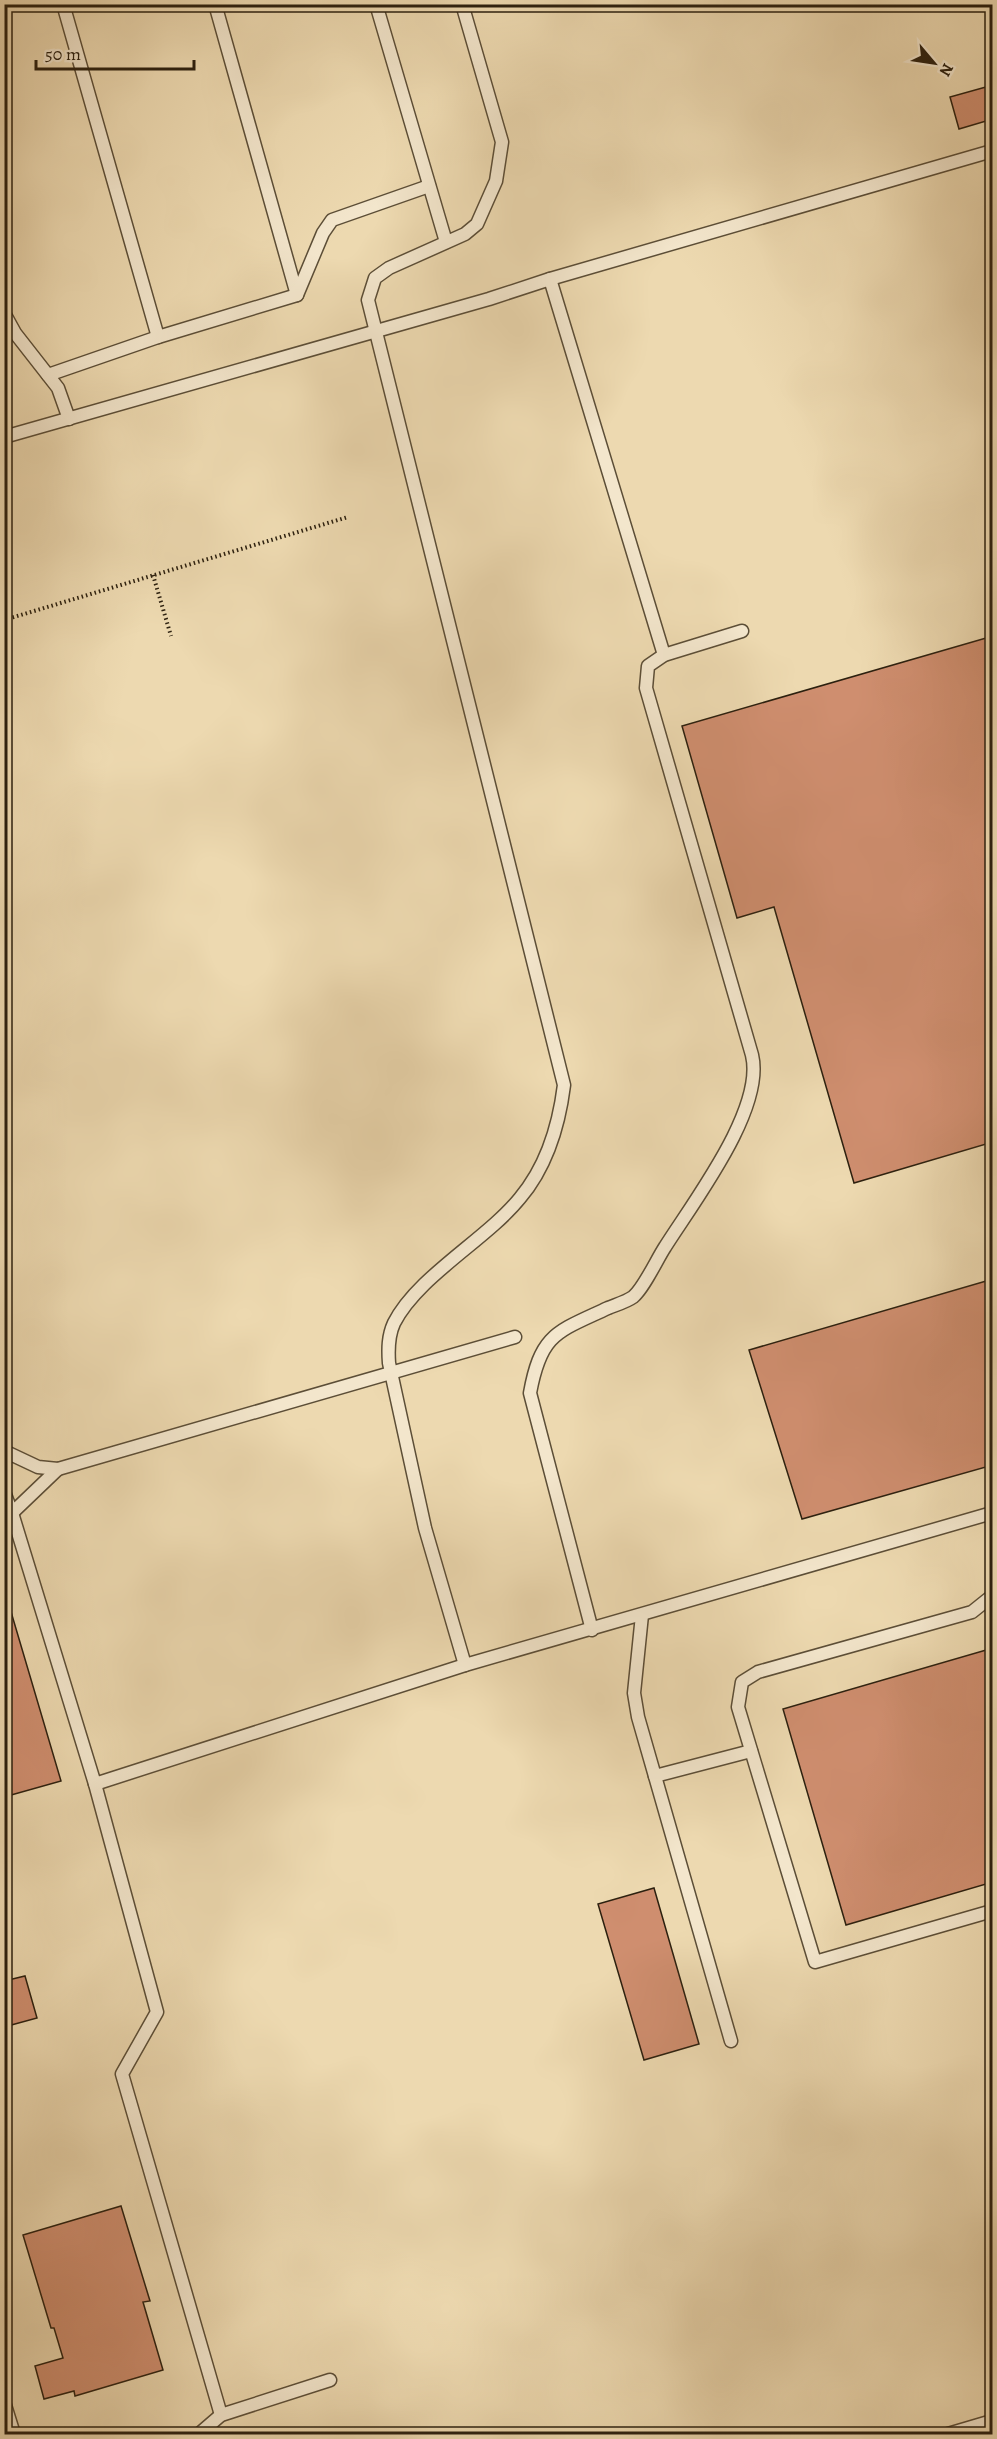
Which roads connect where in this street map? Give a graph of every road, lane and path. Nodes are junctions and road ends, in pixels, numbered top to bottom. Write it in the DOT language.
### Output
graph roads {
  1 [pos="63,4"];
  2 [pos="215,4"];
  3 [pos="375,4"];
  4 [pos="462,4"];
  5 [pos="993,151"];
  6 [pos="429,186"];
  7 [pos="446,242"];
  8 [pos="550,279"];
  9 [pos="297,295"];
  10 [pos="4,313"];
  11 [pos="375,332"];
  12 [pos="158,337"];
  13 [pos="48,375"];
  14 [pos="69,419"];
  15 [pos="4,437"];
  16 [pos="348,517"];
  17 [pos="153,575"];
  18 [pos="4,620"];
  19 [pos="742,631"];
  20 [pos="171,636"];
  21 [pos="664,655"];
  22 [pos="515,1337"];
  23 [pos="391,1372"];
  24 [pos="4,1451"];
  25 [pos="58,1469"];
  26 [pos="4,1492"];
  27 [pos="993,1513"];
  28 [pos="8,1514"];
  29 [pos="993,1596"];
  30 [pos="642,1615"];
  31 [pos="592,1630"];
  32 [pos="465,1665"];
  33 [pos="751,1751"];
  34 [pos="655,1776"];
  35 [pos="95,1784"];
  36 [pos="993,1911"];
  37 [pos="730,2041"];
  38 [pos="330,2380"];
  39 [pos="4,2402"];
  40 [pos="221,2415"];
  41 [pos="993,2421"];
  42 [pos="14,2434"];
  43 [pos="199,2434"];
  44 [pos="948,2434"];
  1 -- 12 [label="lane"];
  2 -- 9 [label="lane"];
  3 -- 6 [label="lane"];
  4 -- 7 [label="lane"];
  5 -- 8 [label="lane"];
  6 -- 7 [label="lane"];
  6 -- 9 [label="lane"];
  7 -- 11 [label="lane"];
  8 -- 11 [label="lane"];
  8 -- 21 [label="lane"];
  9 -- 12 [label="lane"];
  10 -- 13 [label="lane"];
  11 -- 14 [label="lane"];
  11 -- 23 [label="lane"];
  12 -- 13 [label="lane"];
  13 -- 14 [label="lane"];
  14 -- 15 [label="lane"];
  16 -- 17 [label="path"];
  17 -- 18 [label="path"];
  17 -- 20 [label="path"];
  19 -- 21 [label="lane"];
  21 -- 31 [label="lane"];
  22 -- 23 [label="lane"];
  23 -- 25 [label="lane"];
  23 -- 32 [label="lane"];
  24 -- 25 [label="lane"];
  25 -- 28 [label="lane"];
  26 -- 28 [label="lane"];
  27 -- 30 [label="lane"];
  28 -- 35 [label="lane"];
  29 -- 33 [label="lane"];
  30 -- 31 [label="lane"];
  30 -- 34 [label="lane"];
  31 -- 32 [label="lane"];
  32 -- 35 [label="lane"];
  33 -- 34 [label="lane"];
  33 -- 36 [label="lane"];
  34 -- 37 [label="lane"];
  35 -- 40 [label="lane"];
  38 -- 40 [label="lane"];
  39 -- 42 [label="lane"];
  40 -- 43 [label="lane"];
  41 -- 44 [label="lane"];
}
